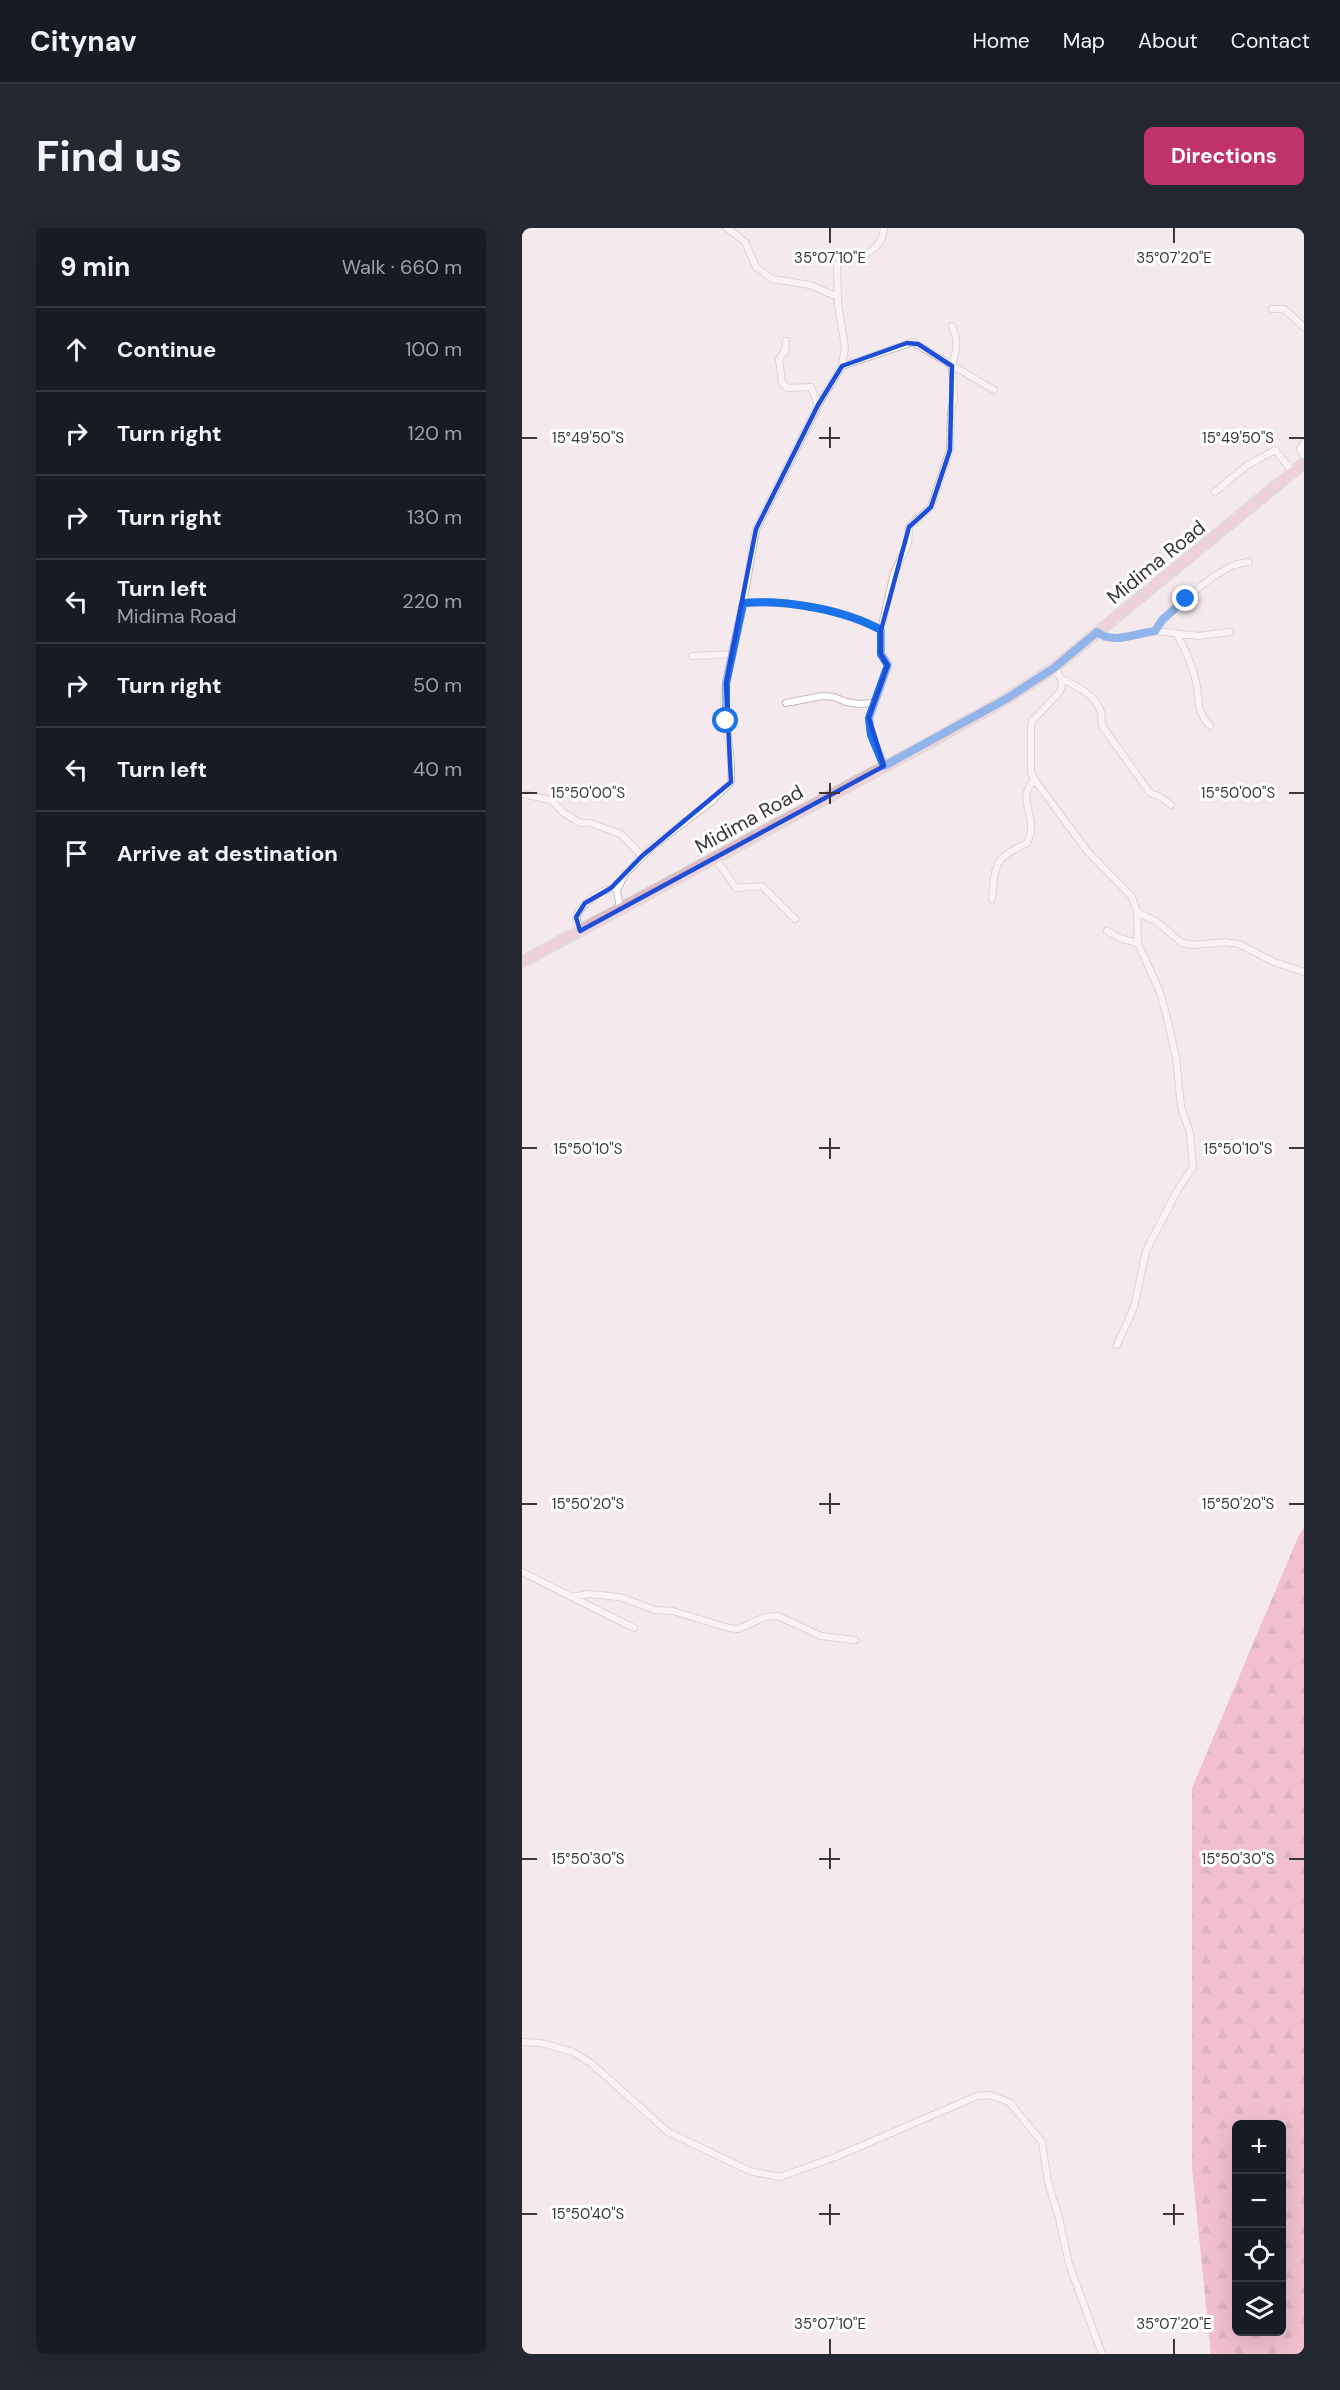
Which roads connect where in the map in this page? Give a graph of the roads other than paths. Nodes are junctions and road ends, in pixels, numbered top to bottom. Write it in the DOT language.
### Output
graph roads {
  1 [pos="727,228"];
  2 [pos="884,228"];
  3 [pos="838,297"];
  4 [pos="1272,309"];
  5 [pos="952,326"];
  6 [pos="1304,327"];
  7 [pos="786,341"];
  8 [pos="842,366"];
  9 [pos="952,366"];
  10 [pos="994,390"];
  11 [pos="818,405"];
  12 [pos="1304,442"];
  13 [pos="1304,456"];
  14 [pos="1304,463"];
  15 [pos="1293,472"];
  16 [pos="1215,492"];
  17 [pos="1249,562"];
  18 [pos="743,603"];
  19 [pos="881,630"];
  20 [pos="1155,631"];
  21 [pos="1097,632"];
  22 [pos="1230,632"];
  23 [pos="1177,634"];
  24 [pos="733,654"];
  25 [pos="692,656"];
  26 [pos="1054,668"];
  27 [pos="1062,679"];
  28 [pos="786,703"];
  29 [pos="874,703"];
  30 [pos="1210,726"];
  31 [pos="884,766"];
  32 [pos="1034,779"];
  33 [pos="522,794"];
  34 [pos="1171,805"];
  35 [pos="642,856"];
  36 [pos="715,858"];
  37 [pos="618,887"];
  38 [pos="992,899"];
  39 [pos="620,910"];
  40 [pos="1137,912"];
  41 [pos="795,919"];
  42 [pos="580,931"];
  43 [pos="1107,931"];
  44 [pos="1138,943"];
  45 [pos="522,962"];
  46 [pos="1304,972"];
  47 [pos="1117,1345"];
  48 [pos="522,1572"];
  49 [pos="573,1597"];
  50 [pos="634,1628"];
  51 [pos="855,1640"];
  52 [pos="522,2042"];
  53 [pos="1102,2354"];
  1 -- 3 [label="street"];
  2 -- 3 [label="street"];
  3 -- 8 [label="street"];
  4 -- 6 [label="street"];
  5 -- 9 [label="street"];
  7 -- 11 [label="street"];
  8 -- 9 [label="street"];
  8 -- 11 [label="street"];
  9 -- 10 [label="street"];
  9 -- 19 [label="street"];
  11 -- 18 [label="street"];
  12 -- 13 [label="street"];
  14 -- 15 [label="main road, Midima Road"];
  15 -- 16 [label="street"];
  15 -- 21 [label="main road, Midima Road"];
  17 -- 20 [label="street"];
  18 -- 19 [label="street"];
  18 -- 24 [label="street"];
  19 -- 29 [label="street"];
  20 -- 21 [label="street"];
  20 -- 23 [label="street"];
  21 -- 26 [label="main road, Midima Road"];
  22 -- 23 [label="street"];
  23 -- 30 [label="street"];
  24 -- 25 [label="street"];
  24 -- 35 [label="street"];
  26 -- 27 [label="street"];
  26 -- 31 [label="main road, Midima Road"];
  27 -- 32 [label="street"];
  27 -- 34 [label="street"];
  28 -- 29 [label="street"];
  29 -- 31 [label="street"];
  31 -- 36 [label="main road, Midima Road"];
  32 -- 38 [label="street"];
  32 -- 40 [label="street"];
  33 -- 35 [label="street"];
  35 -- 37 [label="street"];
  36 -- 39 [label="main road, Midima Road"];
  36 -- 41 [label="street"];
  37 -- 39 [label="street"];
  37 -- 42 [label="street"];
  39 -- 42 [label="main road, Midima Road"];
  40 -- 44 [label="street"];
  40 -- 46 [label="street"];
  42 -- 45 [label="main road, Midima Road"];
  43 -- 44 [label="street"];
  44 -- 47 [label="street"];
  48 -- 49 [label="street"];
  49 -- 50 [label="street"];
  49 -- 51 [label="street"];
  52 -- 53 [label="street"];
}
